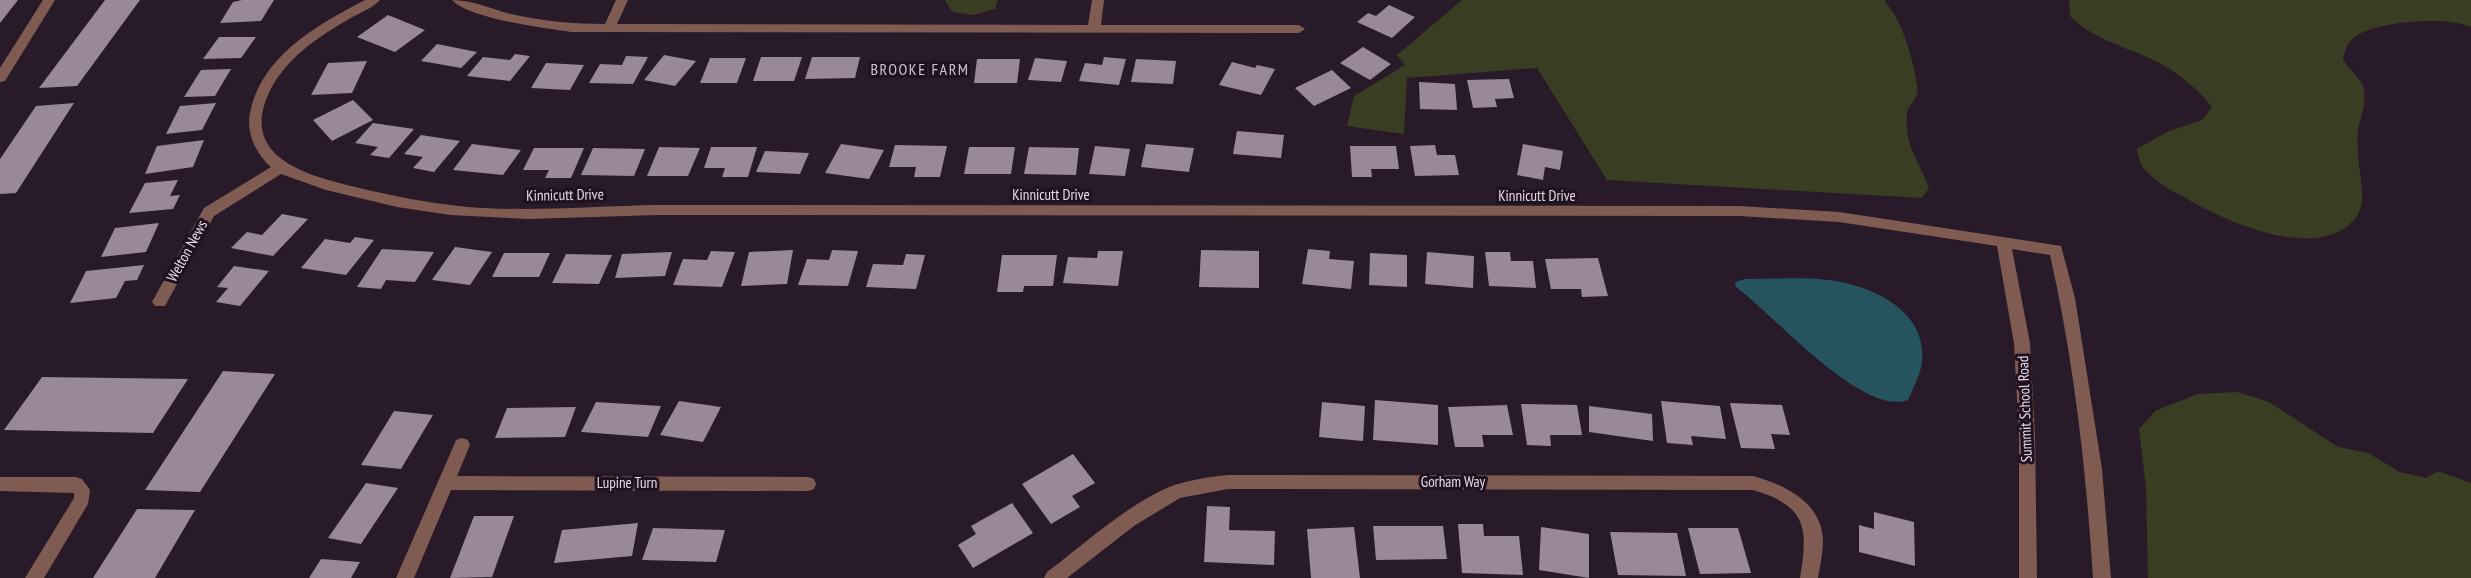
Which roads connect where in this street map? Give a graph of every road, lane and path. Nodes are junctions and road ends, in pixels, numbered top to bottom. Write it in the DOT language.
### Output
graph roads {
  1 [pos="49,0"];
  2 [pos="374,0"];
  3 [pos="458,0"];
  4 [pos="622,0"];
  5 [pos="1098,0"];
  6 [pos="1095,28"];
  7 [pos="609,29"];
  8 [pos="1299,29"];
  9 [pos="0,78"];
  10 [pos="281,167"];
  11 [pos="2003,241"];
  12 [pos="160,302"];
  13 [pos="462,446"];
  14 [pos="446,483"];
  15 [pos="0,484"];
  16 [pos="808,484"];
  17 [pos="34,578"];
  18 [pos="405,578"];
  19 [pos="1053,578"];
  20 [pos="1809,578"];
  21 [pos="2028,578"];
  22 [pos="2102,578"];
  1 -- 9 [label="street"];
  2 -- 10 [label="street, Kinnicutt Drive"];
  3 -- 7 [label="street"];
  4 -- 7 [label="street"];
  5 -- 6 [label="street"];
  6 -- 7 [label="street"];
  6 -- 8 [label="street"];
  10 -- 11 [label="street, Kinnicutt Drive"];
  10 -- 12 [label="street, Welton News"];
  11 -- 21 [label="street, Summit School Road"];
  11 -- 22 [label="street, Kinnicutt Drive"];
  13 -- 14 [label="street"];
  14 -- 16 [label="street, Lupine Turn"];
  14 -- 18 [label="street"];
  15 -- 17 [label="street"];
  19 -- 20 [label="street, Gorham Way"];
}
